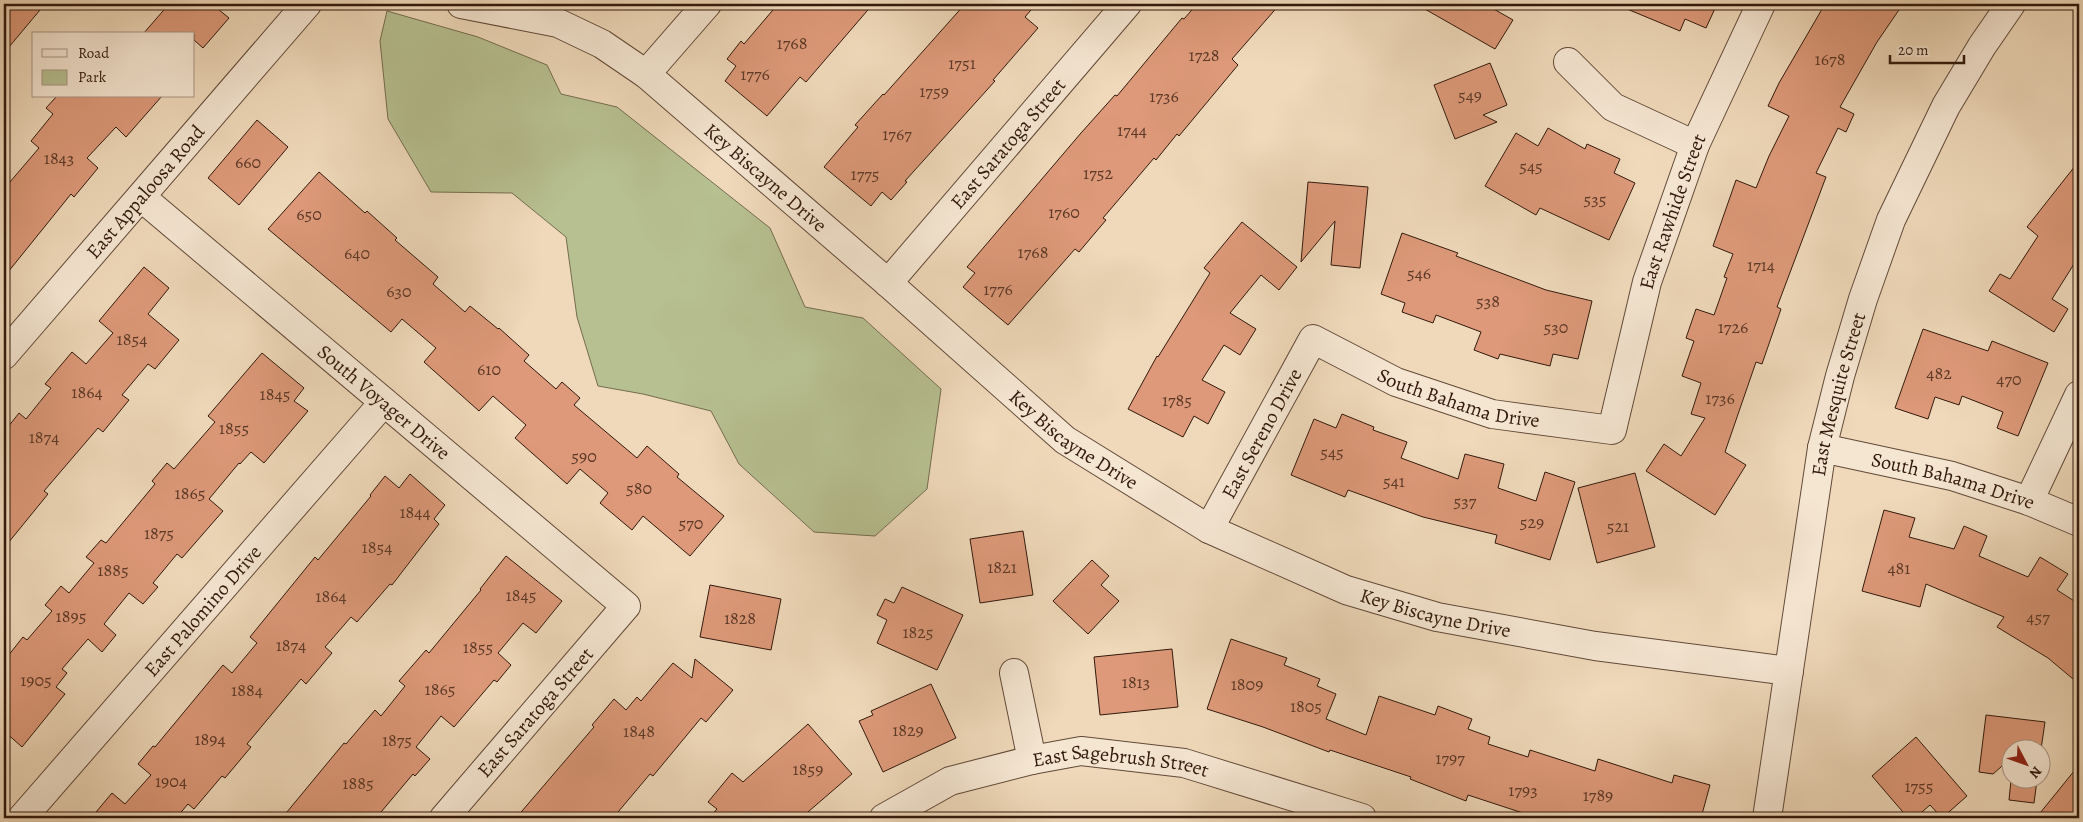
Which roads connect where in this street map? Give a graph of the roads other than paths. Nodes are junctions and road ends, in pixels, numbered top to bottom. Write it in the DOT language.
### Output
graph roads {
  1 [pos="307,4"];
  2 [pos="461,4"];
  3 [pos="707,4"];
  4 [pos="1127,4"];
  5 [pos="1761,4"];
  6 [pos="2011,4"];
  7 [pos="1568,62"];
  8 [pos="646,74"];
  9 [pos="1695,145"];
  10 [pos="142,197"];
  11 [pos="888,283"];
  12 [pos="1313,339"];
  13 [pos="4,355"];
  14 [pos="2079,395"];
  15 [pos="384,402"];
  16 [pos="1612,430"];
  17 [pos="1822,448"];
  18 [pos="2029,501"];
  19 [pos="2079,522"];
  20 [pos="1209,529"];
  21 [pos="626,606"];
  22 [pos="1789,671"];
  23 [pos="1014,673"];
  24 [pos="1032,760"];
  25 [pos="22,818"];
  26 [pos="444,818"];
  27 [pos="884,818"];
  28 [pos="1362,818"];
  29 [pos="1767,818"];
  1 -- 10 [label="street, East Appaloosa Road"];
  2 -- 8 [label="street, Key Biscayne Drive"];
  3 -- 8 [label="street"];
  4 -- 11 [label="street, East Saratoga Street"];
  5 -- 9 [label="street, East Rawhide Street"];
  6 -- 17 [label="street, East Mesquite Street"];
  7 -- 9 [label="street"];
  8 -- 11 [label="street, Key Biscayne Drive"];
  9 -- 16 [label="street, East Rawhide Street"];
  10 -- 13 [label="street, East Appaloosa Road"];
  10 -- 15 [label="street, South Voyager Drive"];
  11 -- 20 [label="street, Key Biscayne Drive"];
  12 -- 16 [label="street, South Bahama Drive"];
  12 -- 20 [label="street, East Sereno Drive"];
  14 -- 18 [label="street"];
  15 -- 21 [label="street, South Voyager Drive"];
  15 -- 25 [label="street, East Palomino Drive"];
  17 -- 18 [label="street, South Bahama Drive"];
  17 -- 22 [label="street, East Mesquite Street"];
  18 -- 19 [label="street, South Bahama Drive"];
  20 -- 22 [label="street, Key Biscayne Drive"];
  21 -- 26 [label="street, East Saratoga Street"];
  22 -- 29 [label="street, East Mesquite Street"];
  23 -- 24 [label="street"];
  24 -- 27 [label="street, East Sagebrush Street"];
  24 -- 28 [label="street, East Sagebrush Street"];
}
